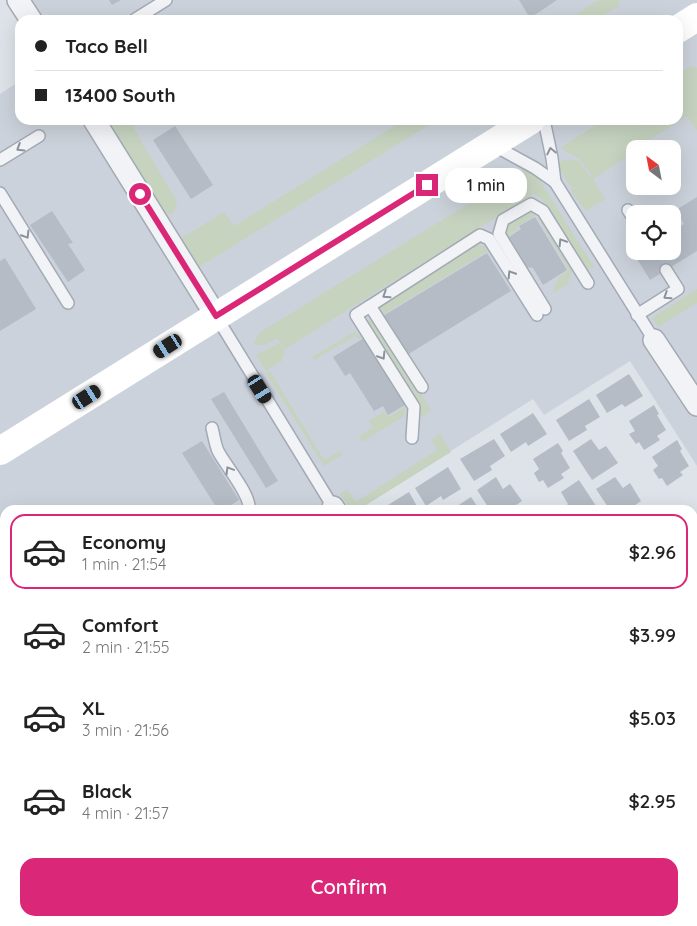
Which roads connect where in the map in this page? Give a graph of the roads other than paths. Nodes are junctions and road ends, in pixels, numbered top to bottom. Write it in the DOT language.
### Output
graph roads {
  1 [pos="18,0"];
  2 [pos="166,0"];
  3 [pos="27,15"];
  4 [pos="142,15"];
  5 [pos="97,125"];
  6 [pos="523,125"];
  7 [pos="545,125"];
  8 [pos="39,136"];
  9 [pos="492,144"];
  10 [pos="0,160"];
  11 [pos="555,182"];
  12 [pos="0,193"];
  13 [pos="666,270"];
  14 [pos="588,283"];
  15 [pos="68,303"];
  16 [pos="370,306"];
  17 [pos="637,315"];
  18 [pos="216,316"];
  19 [pos="654,340"];
  20 [pos="422,387"];
  21 [pos="697,405"];
  22 [pos="212,428"];
  23 [pos="412,438"];
  24 [pos="0,451"];
  25 [pos="248,505"];
  26 [pos="332,505"];
  1 -- 3 [label="street"];
  2 -- 4 [label="lane"];
  5 -- 18 [label="street"];
  6 -- 9 [label="main road"];
  11 -- 7 [label="lane, one-way"];
  8 -- 10 [label="lane, one-way"];
  9 -- 11 [label="lane"];
  9 -- 18 [label="main road"];
  11 -- 17 [label="lane"];
  12 -- 15 [label="lane, one-way"];
  13 -- 17 [label="lane, one-way"];
  14 -- 16 [label="lane, one-way"];
  16 -- 20 [label="lane"];
  16 -- 23 [label="lane, one-way"];
  17 -- 19 [label="lane"];
  18 -- 24 [label="main road"];
  18 -- 26 [label="lane"];
  19 -- 21 [label="street"];
  25 -- 22 [label="lane, one-way"];
}
